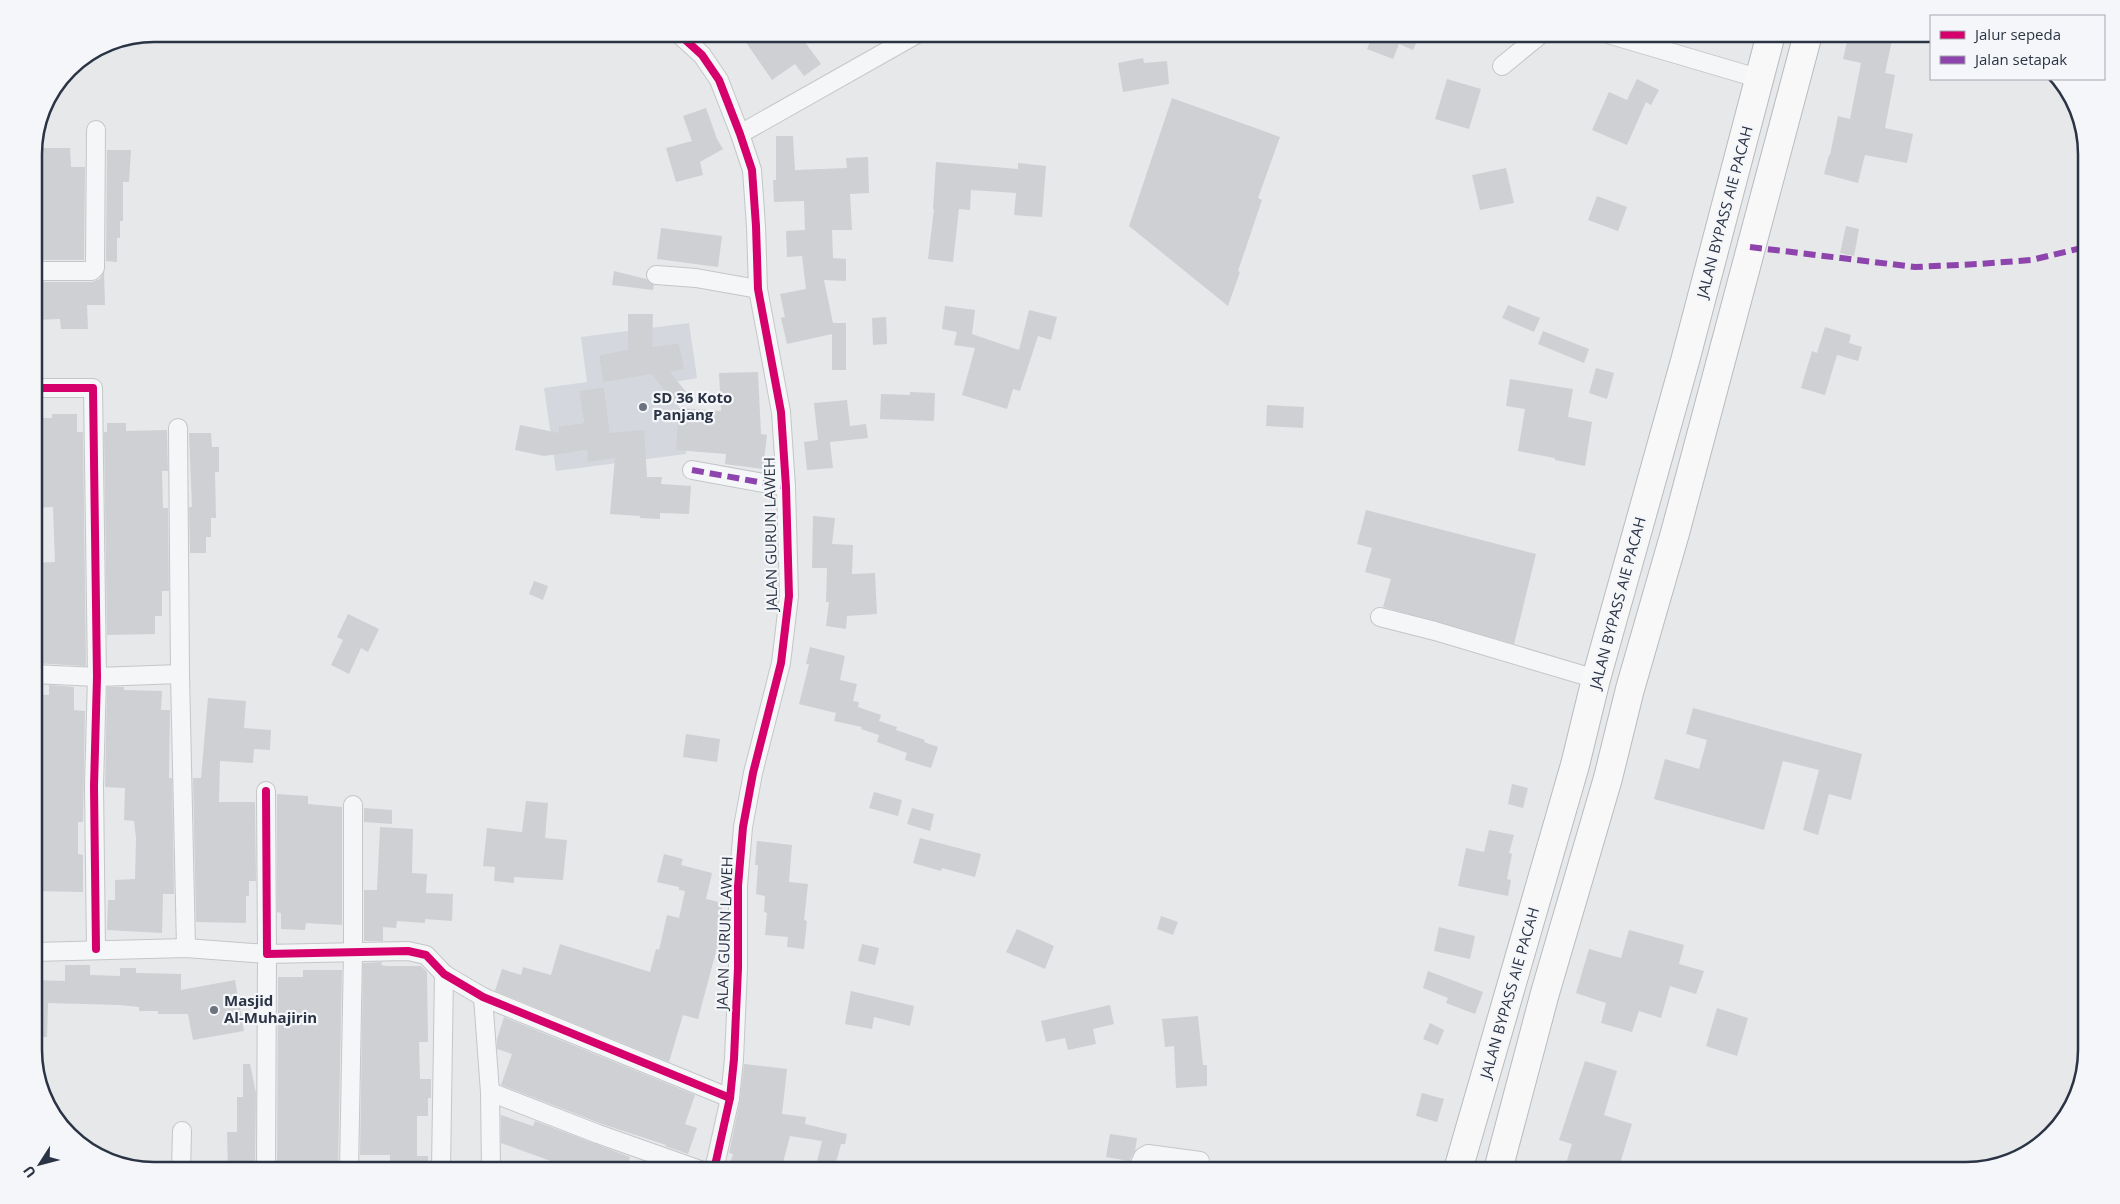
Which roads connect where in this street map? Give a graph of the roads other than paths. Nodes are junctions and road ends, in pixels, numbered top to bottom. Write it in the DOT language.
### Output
graph roads {
  1 [pos="688,42"];
  2 [pos="902,42"];
  3 [pos="1531,42"];
  4 [pos="1636,42"];
  5 [pos="1769,42"];
  6 [pos="1806,42"];
  7 [pos="1502,66"];
  8 [pos="1761,78"];
  9 [pos="96,130"];
  10 [pos="740,134"];
  11 [pos="43,271"];
  12 [pos="656,275"];
  13 [pos="758,289"];
  14 [pos="43,388"];
  15 [pos="178,428"];
  16 [pos="692,470"];
  17 [pos="786,487"];
  18 [pos="1380,617"];
  19 [pos="43,674"];
  20 [pos="180,674"];
  21 [pos="97,677"];
  22 [pos="1596,679"];
  23 [pos="266,791"];
  24 [pos="354,805"];
  25 [pos="186,948"];
  26 [pos="96,949"];
  27 [pos="43,952"];
  28 [pos="353,953"];
  29 [pos="267,954"];
  30 [pos="444,974"];
  31 [pos="483,997"];
  32 [pos="490,1092"];
  33 [pos="730,1098"];
  34 [pos="182,1131"];
  35 [pos="181,1162"];
  36 [pos="266,1162"];
  37 [pos="349,1162"];
  38 [pos="441,1162"];
  39 [pos="491,1162"];
  40 [pos="677,1162"];
  41 [pos="716,1162"];
  42 [pos="1140,1162"];
  43 [pos="1200,1162"];
  44 [pos="1460,1162"];
  45 [pos="1500,1162"];
  1 -- 10 [label="street, JALAN GURUN LAWEH"];
  2 -- 10 [label="street"];
  3 -- 7 [label="street"];
  4 -- 8 [label="street"];
  5 -- 8 [label="highway, JALAN BYPASS AIE PACAH"];
  6 -- 45 [label="highway"];
  8 -- 22 [label="highway, JALAN BYPASS AIE PACAH"];
  9 -- 11 [label="street"];
  10 -- 13 [label="street, JALAN GURUN LAWEH"];
  12 -- 13 [label="street"];
  13 -- 17 [label="street, JALAN GURUN LAWEH"];
  14 -- 21 [label="street"];
  15 -- 20 [label="street"];
  16 -- 17 [label="street"];
  17 -- 33 [label="street, JALAN GURUN LAWEH"];
  18 -- 22 [label="street"];
  19 -- 21 [label="street"];
  20 -- 21 [label="street"];
  20 -- 25 [label="street"];
  21 -- 26 [label="street"];
  22 -- 44 [label="highway, JALAN BYPASS AIE PACAH"];
  23 -- 29 [label="street"];
  24 -- 28 [label="street"];
  25 -- 26 [label="street"];
  25 -- 29 [label="street"];
  26 -- 27 [label="street"];
  28 -- 29 [label="street"];
  28 -- 30 [label="street"];
  28 -- 37 [label="street"];
  29 -- 36 [label="street"];
  30 -- 31 [label="street"];
  30 -- 38 [label="street"];
  31 -- 32 [label="street"];
  31 -- 33 [label="street"];
  32 -- 39 [label="street"];
  32 -- 40 [label="street"];
  33 -- 41 [label="street, JALAN GURUN LAWEH"];
  34 -- 35 [label="street"];
  42 -- 43 [label="street"];
}
